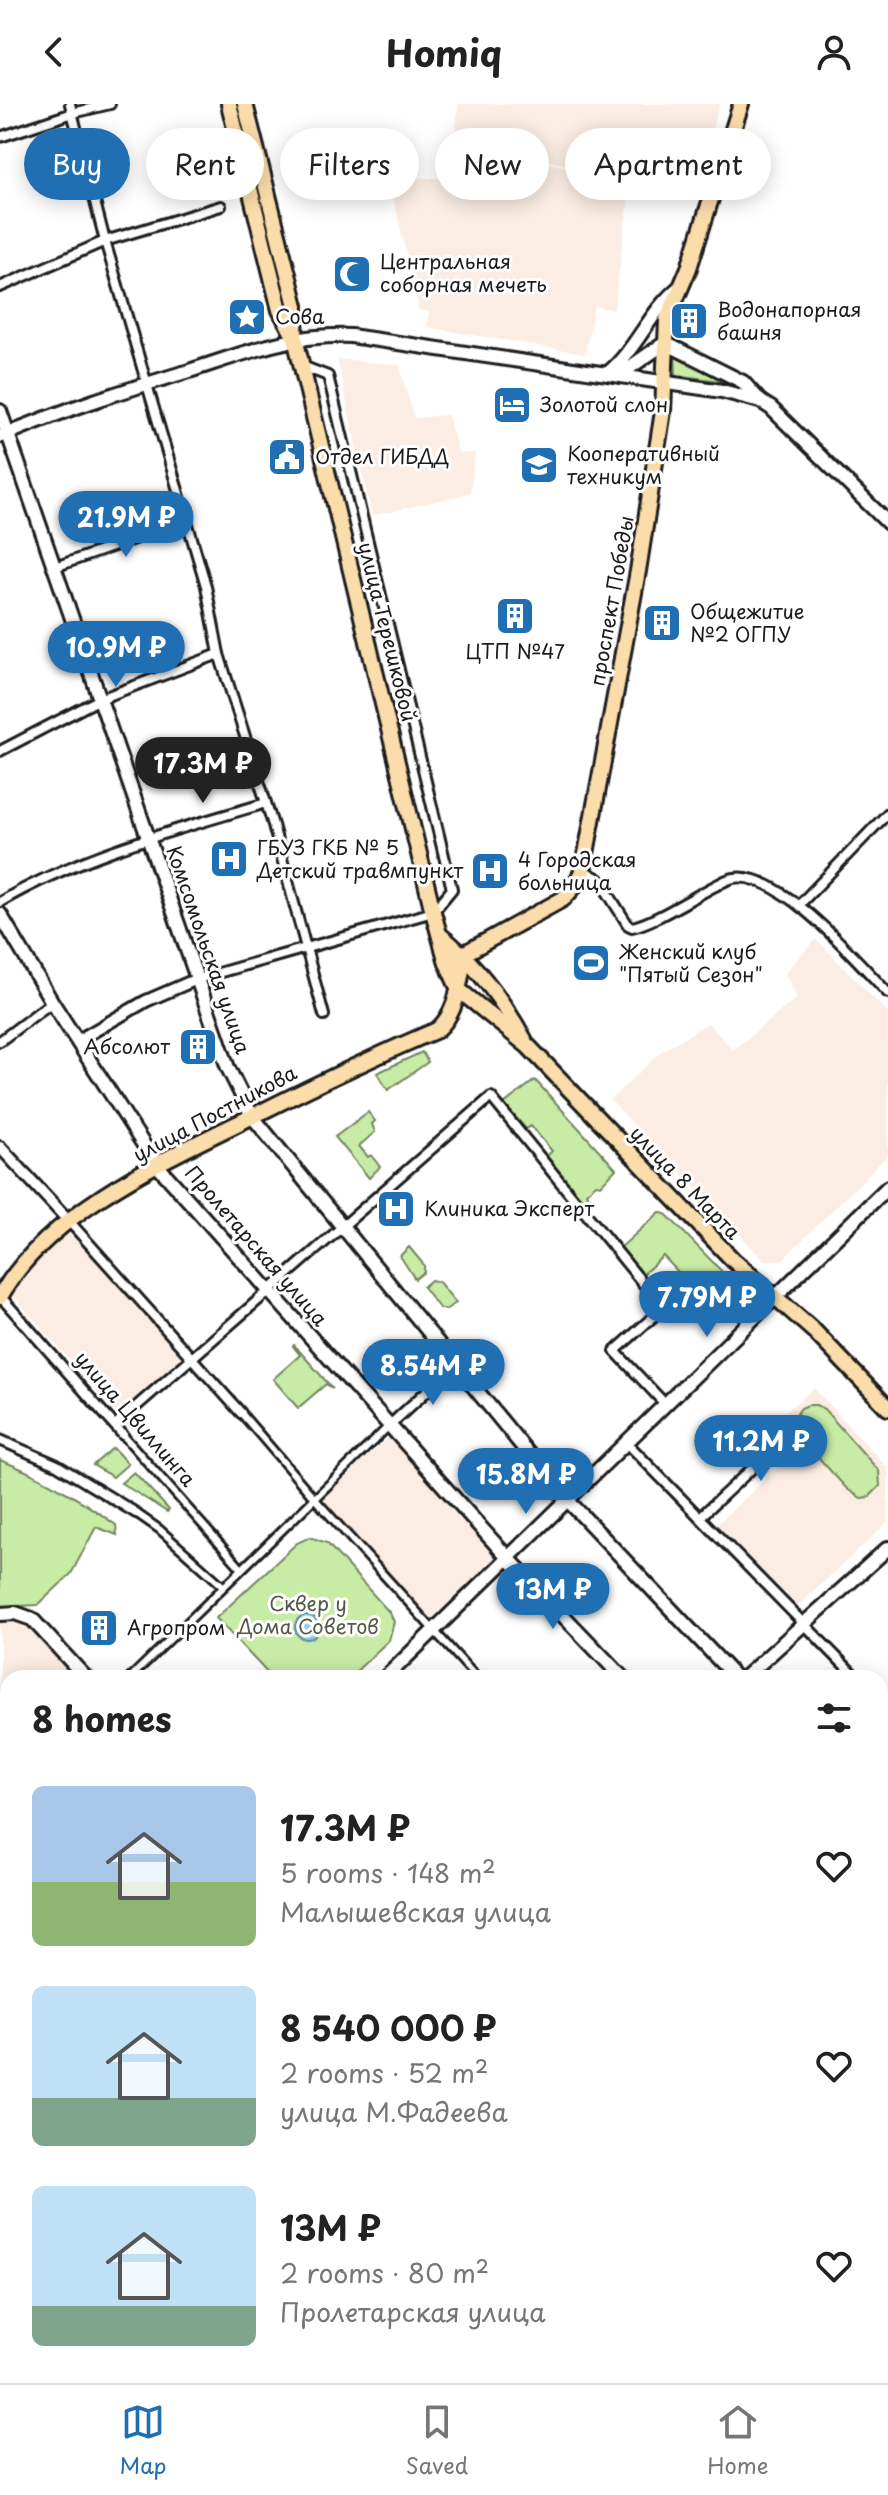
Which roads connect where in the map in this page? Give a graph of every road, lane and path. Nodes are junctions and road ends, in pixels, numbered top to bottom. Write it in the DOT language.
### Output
graph roads {
  1 [pos="110,104"];
  2 [pos="229,104"];
  3 [pos="245,104"];
  4 [pos="741,104"];
  5 [pos="71,109"];
  6 [pos="0,137"];
  7 [pos="221,206"];
  8 [pos="105,241"];
  9 [pos="681,286"];
  10 [pos="0,287"];
  11 [pos="295,338"];
  12 [pos="665,343"];
  13 [pos="302,366"];
  14 [pos="613,374"];
  15 [pos="148,383"];
  16 [pos="666,383"];
  17 [pos="760,401"];
  18 [pos="0,411"];
  19 [pos="4,435"];
  20 [pos="185,521"];
  21 [pos="888,523"];
  22 [pos="55,567"];
  23 [pos="219,654"];
  24 [pos="100,699"];
  25 [pos="0,751"];
  26 [pos="266,803"];
  27 [pos="888,813"];
  28 [pos="148,838"];
  29 [pos="583,870"];
  30 [pos="0,902"];
  31 [pos="799,905"];
  32 [pos="433,912"];
  33 [pos="0,914"];
  34 [pos="440,935"];
  35 [pos="306,950"];
  36 [pos="465,955"];
  37 [pos="447,963"];
  38 [pos="197,979"];
  39 [pos="459,990"];
  40 [pos="888,993"];
  41 [pos="52,1002"];
  42 [pos="324,1015"];
  43 [pos="0,1041"];
  44 [pos="77,1041"];
  45 [pos="528,1046"];
  46 [pos="252,1116"];
  47 [pos="0,1147"];
  48 [pos="156,1164"];
  49 [pos="888,1187"];
  50 [pos="68,1220"];
  51 [pos="341,1226"];
  52 [pos="268,1290"];
  53 [pos="0,1296"];
  54 [pos="774,1299"];
  55 [pos="191,1359"];
  56 [pos="455,1365"];
  57 [pos="666,1405"];
  58 [pos="888,1408"];
  59 [pos="241,1413"];
  60 [pos="115,1425"];
  61 [pos="390,1425"];
  62 [pos="123,1435"];
  63 [pos="0,1440"];
  64 [pos="740,1440"];
  65 [pos="627,1443"];
  66 [pos="314,1498"];
  67 [pos="569,1500"];
  68 [pos="136,1513"];
  69 [pos="700,1517"];
  70 [pos="888,1548"];
  71 [pos="508,1558"];
  72 [pos="241,1568"];
  73 [pos="223,1586"];
  74 [pos="0,1614"];
  75 [pos="805,1623"];
  76 [pos="433,1631"];
  77 [pos="79,1670"];
  78 [pos="138,1670"];
  79 [pos="393,1670"];
  80 [pos="470,1670"];
  81 [pos="615,1670"];
  82 [pos="728,1670"];
  83 [pos="753,1670"];
  84 [pos="849,1670"];
  1 -- 5 [label="street"];
  2 -- 11 [label="main road, улица Терешковой"];
  3 -- 11 [label="main road, улица Терешковой"];
  4 -- 9 [label="main road, проспект Победы"];
  5 -- 6 [label="street"];
  5 -- 8 [label="street"];
  7 -- 8 [label="street"];
  8 -- 10 [label="street"];
  8 -- 15 [label="street"];
  9 -- 12 [label="main road, проспект Победы"];
  9 -- 14 [label="main road"];
  11 -- 13 [label="main road, улица Терешковой"];
  11 -- 14 [label="main road"];
  11 -- 15 [label="main road"];
  12 -- 14 [label="main road"];
  12 -- 16 [label="main road, проспект Победы"];
  12 -- 17 [label="main road"];
  13 -- 32 [label="main road, улица Терешковой"];
  13 -- 32 [label="street"];
  14 -- 16 [label="main road"];
  15 -- 19 [label="main road"];
  15 -- 20 [label="street"];
  16 -- 17 [label="main road"];
  16 -- 29 [label="main road, проспект Победы"];
  17 -- 21 [label="main road"];
  18 -- 19 [label="main road, Комсомольская улица"];
  19 -- 22 [label="main road, Комсомольская улица"];
  20 -- 22 [label="street"];
  20 -- 23 [label="street"];
  22 -- 24 [label="main road, Комсомольская улица"];
  23 -- 24 [label="street"];
  23 -- 26 [label="street"];
  24 -- 25 [label="street"];
  24 -- 28 [label="main road, Комсомольская улица"];
  26 -- 28 [label="street"];
  26 -- 35 [label="street"];
  27 -- 31 [label="street"];
  28 -- 30 [label="street"];
  28 -- 38 [label="main road, Комсомольская улица"];
  29 -- 31 [label="street"];
  29 -- 36 [label="main road, проспект Победы"];
  31 -- 40 [label="street"];
  32 -- 34 [label="main road, улица Терешковой"];
  32 -- 35 [label="street"];
  33 -- 41 [label="main road, Пролетарская улица"];
  34 -- 36 [label="main road"];
  34 -- 37 [label="main road, улица Терешковой"];
  35 -- 38 [label="street"];
  35 -- 42 [label="street"];
  36 -- 37 [label="main road, проспект Победы"];
  36 -- 39 [label="main road"];
  36 -- 45 [label="main road, улица 8 Марта"];
  37 -- 39 [label="main road, улица Терешковой"];
  38 -- 44 [label="street"];
  38 -- 46 [label="main road, Комсомольская улица"];
  39 -- 45 [label="main road, улица 8 Марта"];
  39 -- 46 [label="main road, улица Постникова"];
  41 -- 43 [label="street"];
  41 -- 44 [label="main road, Пролетарская улица"];
  44 -- 48 [label="main road, Пролетарская улица"];
  45 -- 54 [label="main road, улица 8 Марта"];
  46 -- 48 [label="main road, улица Постникова"];
  46 -- 51 [label="main road, Комсомольская улица"];
  47 -- 50 [label="street"];
  48 -- 50 [label="main road, улица Постникова"];
  48 -- 52 [label="main road, Пролетарская улица"];
  49 -- 54 [label="main road"];
  50 -- 53 [label="main road, улица Постникова"];
  50 -- 55 [label="street"];
  51 -- 52 [label="street"];
  51 -- 56 [label="main road, Комсомольская улица"];
  51 -- 57 [label="street"];
  52 -- 55 [label="street"];
  52 -- 61 [label="main road, Пролетарская улица"];
  53 -- 60 [label="street, улица Цвиллинга"];
  54 -- 57 [label="main road"];
  54 -- 58 [label="main road, улица 8 Марта"];
  55 -- 59 [label="street"];
  55 -- 60 [label="street"];
  56 -- 61 [label="street"];
  56 -- 67 [label="main road, Комсомольская улица"];
  57 -- 65 [label="main road"];
  59 -- 66 [label="street"];
  60 -- 62 [label="street, улица Цвиллинга"];
  61 -- 66 [label="street"];
  61 -- 71 [label="main road, Пролетарская улица"];
  62 -- 72 [label="street, улица Цвиллинга"];
  63 -- 68 [label="street"];
  64 -- 69 [label="street"];
  65 -- 67 [label="main road"];
  65 -- 69 [label="street"];
  66 -- 72 [label="street"];
  66 -- 76 [label="street"];
  67 -- 71 [label="main road"];
  67 -- 82 [label="main road, Комсомольская улица"];
  68 -- 73 [label="street"];
  69 -- 75 [label="street"];
  70 -- 75 [label="main road"];
  71 -- 76 [label="main road"];
  71 -- 81 [label="main road, Пролетарская улица"];
  72 -- 73 [label="street"];
  73 -- 78 [label="street"];
  74 -- 77 [label="main road"];
  75 -- 83 [label="main road"];
  75 -- 84 [label="street"];
  76 -- 79 [label="main road"];
  76 -- 80 [label="street"];
}
